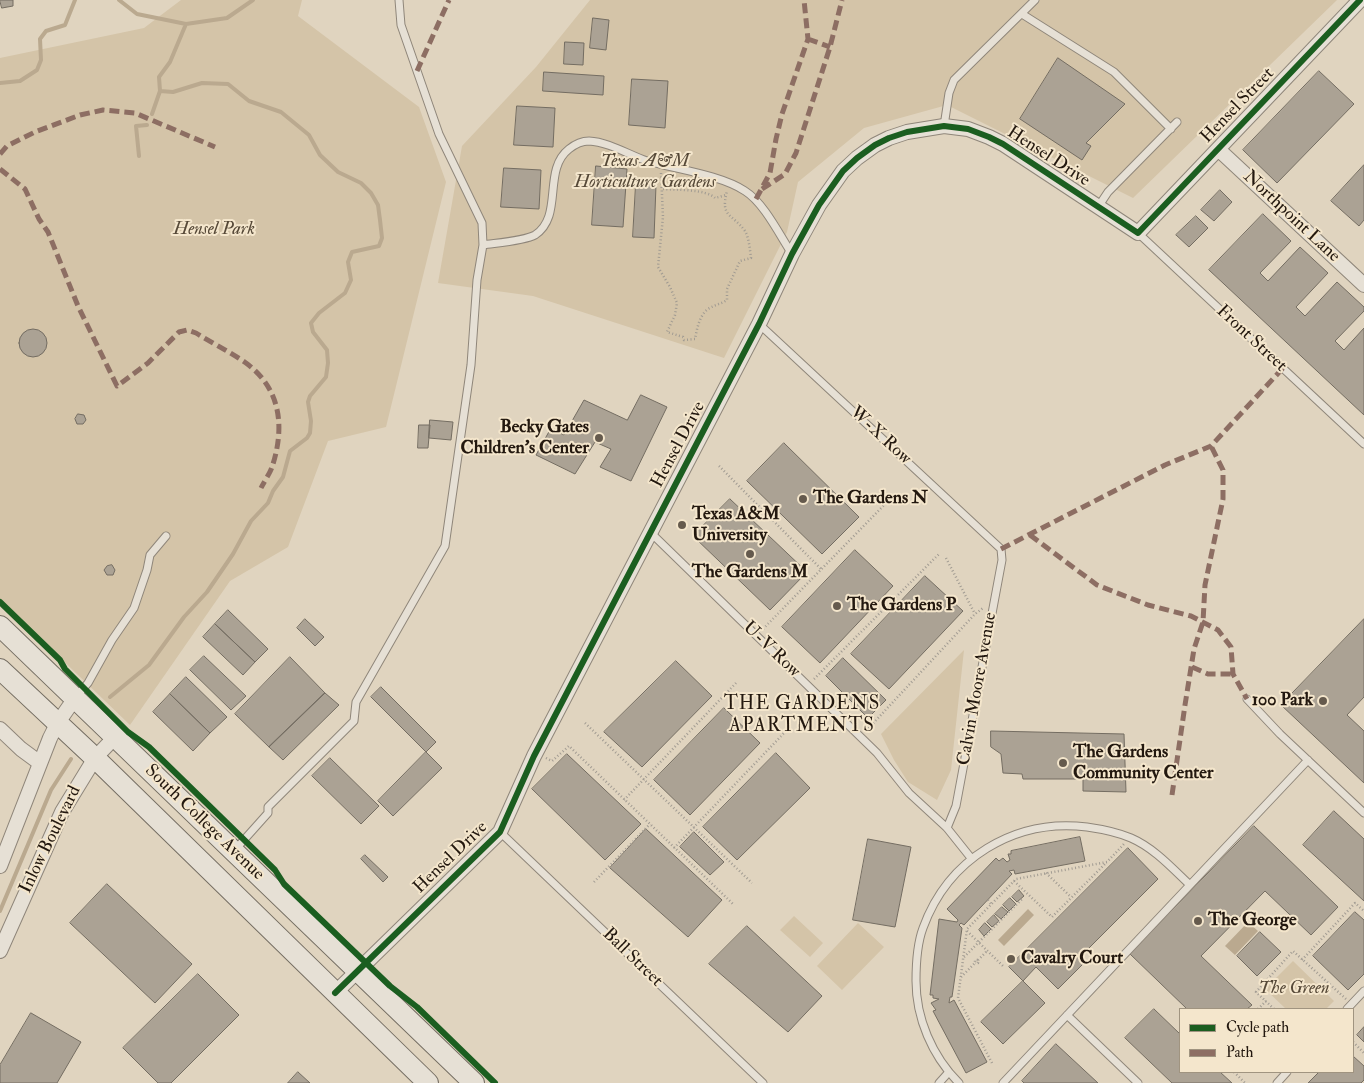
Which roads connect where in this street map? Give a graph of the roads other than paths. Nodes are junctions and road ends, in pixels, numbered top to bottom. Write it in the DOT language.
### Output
graph roads {
  1 [pos="399,0"];
  2 [pos="1035,0"];
  3 [pos="1360,0"];
  4 [pos="1022,14"];
  5 [pos="1176,122"];
  6 [pos="944,126"];
  7 [pos="1171,128"];
  8 [pos="1218,149"];
  9 [pos="1098,207"];
  10 [pos="1138,233"];
  11 [pos="483,246"];
  12 [pos="792,254"];
  13 [pos="1364,285"];
  14 [pos="759,324"];
  15 [pos="1364,444"];
  16 [pos="650,532"];
  17 [pos="166,536"];
  18 [pos="1001,549"];
  19 [pos="0,626"];
  20 [pos="0,669"];
  21 [pos="75,698"];
  22 [pos="1247,700"];
  23 [pos="57,724"];
  24 [pos="0,728"];
  25 [pos="115,737"];
  26 [pos="95,758"];
  27 [pos="1308,760"];
  28 [pos="40,763"];
  29 [pos="1364,813"];
  30 [pos="947,828"];
  31 [pos="500,832"];
  32 [pos="233,852"];
  33 [pos="971,858"];
  34 [pos="0,866"];
  35 [pos="213,874"];
  36 [pos="1190,885"];
  37 [pos="0,951"];
  38 [pos="356,971"];
  39 [pos="1364,991"];
  40 [pos="335,992"];
  41 [pos="1349,1007"];
  42 [pos="1067,1015"];
  43 [pos="948,1073"];
  44 [pos="1286,1073"];
  45 [pos="428,1083"];
  46 [pos="474,1083"];
  47 [pos="763,1083"];
  48 [pos="939,1083"];
  49 [pos="959,1083"];
  50 [pos="1003,1083"];
  51 [pos="1138,1083"];
  52 [pos="1277,1083"];
  1 -- 11 [label="lane"];
  2 -- 4 [label="lane"];
  3 -- 8 [label="street, Hensel Street"];
  4 -- 6 [label="lane"];
  4 -- 7 [label="lane"];
  5 -- 7 [label="lane"];
  6 -- 9 [label="street, Hensel Drive"];
  6 -- 12 [label="street, Hensel Drive"];
  7 -- 9 [label="lane"];
  8 -- 10 [label="street, Hensel Street"];
  8 -- 13 [label="street, Northpoint Lane"];
  9 -- 10 [label="street, Hensel Drive"];
  10 -- 15 [label="lane, Front Street"];
  11 -- 12 [label="lane"];
  11 -- 32 [label="lane"];
  12 -- 14 [label="street, Hensel Drive"];
  14 -- 16 [label="street, Hensel Drive"];
  14 -- 18 [label="lane, W-X Row"];
  16 -- 30 [label="lane, U-V Row"];
  16 -- 31 [label="street, Hensel Drive"];
  17 -- 21 [label="lane, Inlow Boulevard"];
  18 -- 30 [label="lane, Calvin Moore Avenue"];
  19 -- 21 [label="main road, South College Avenue"];
  20 -- 23 [label="main road, South College Avenue"];
  21 -- 23 [label="street, Inlow Boulevard"];
  21 -- 25 [label="main road, South College Avenue"];
  22 -- 27 [label="lane"];
  23 -- 26 [label="main road, South College Avenue"];
  23 -- 28 [label="street, Inlow Boulevard"];
  24 -- 28 [label="street"];
  25 -- 26 [label="street, Inlow Boulevard"];
  25 -- 32 [label="main road, South College Avenue"];
  26 -- 35 [label="main road, South College Avenue"];
  26 -- 37 [label="street, Inlow Boulevard"];
  27 -- 29 [label="lane"];
  27 -- 36 [label="lane"];
  28 -- 34 [label="street, Inlow Boulevard"];
  30 -- 33 [label="lane, U-V Row"];
  31 -- 38 [label="street, Hensel Drive"];
  31 -- 47 [label="lane, Ball Street"];
  32 -- 35 [label="main road"];
  32 -- 38 [label="main road, South College Avenue"];
  33 -- 36 [label="lane"];
  33 -- 43 [label="lane"];
  35 -- 40 [label="main road, South College Avenue"];
  36 -- 42 [label="lane"];
  38 -- 40 [label="street, Hensel Drive"];
  38 -- 46 [label="main road, South College Avenue"];
  39 -- 41 [label="lane"];
  40 -- 45 [label="main road, South College Avenue"];
  42 -- 50 [label="lane"];
  42 -- 51 [label="lane"];
  43 -- 48 [label="lane"];
  43 -- 49 [label="lane"];
  44 -- 52 [label="lane"];
}
